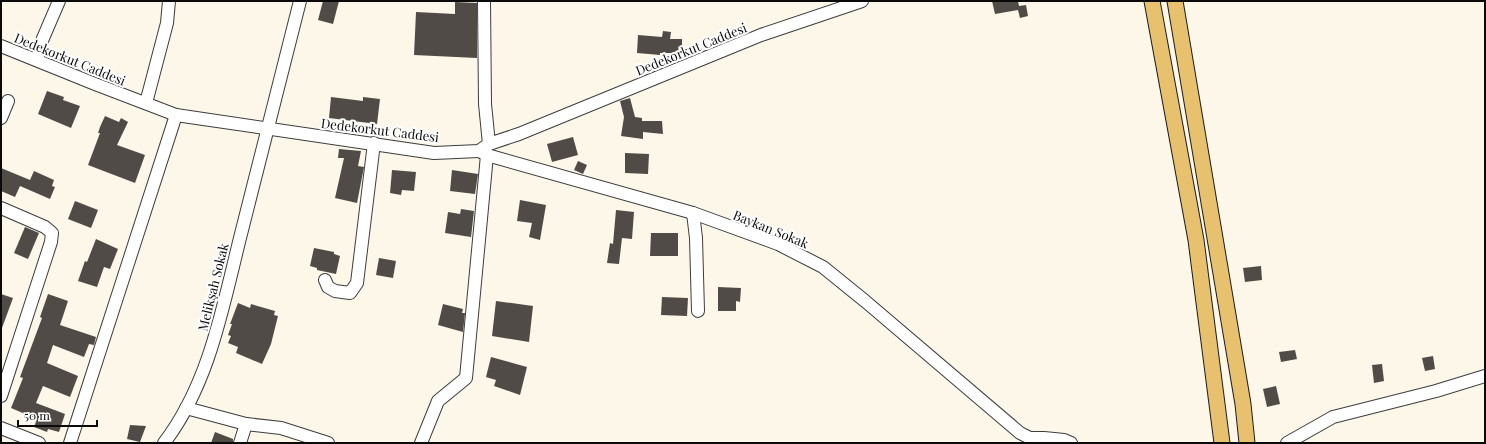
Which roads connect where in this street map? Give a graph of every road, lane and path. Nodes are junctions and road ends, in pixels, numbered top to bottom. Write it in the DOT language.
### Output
graph roads {
  1 [pos="59,1"];
  2 [pos="169,1"];
  3 [pos="300,1"];
  4 [pos="484,1"];
  5 [pos="862,1"];
  6 [pos="1152,1"];
  7 [pos="1175,1"];
  8 [pos="1,46"];
  9 [pos="37,60"];
  10 [pos="8,101"];
  11 [pos="146,104"];
  12 [pos="176,115"];
  13 [pos="1,118"];
  14 [pos="266,129"];
  15 [pos="374,143"];
  16 [pos="485,150"];
  17 [pos="1,209"];
  18 [pos="692,213"];
  19 [pos="324,280"];
  20 [pos="698,311"];
  21 [pos="1485,376"];
  22 [pos="1,396"];
  23 [pos="186,408"];
  24 [pos="246,424"];
  25 [pos="1,428"];
  26 [pos="1028,441"];
  27 [pos="39,443"];
  28 [pos="70,443"];
  29 [pos="164,443"];
  30 [pos="240,443"];
  31 [pos="328,443"];
  32 [pos="421,443"];
  33 [pos="1071,443"];
  34 [pos="1222,443"];
  35 [pos="1247,443"];
  36 [pos="1287,443"];
  1 -- 9 [label="street"];
  2 -- 11 [label="street"];
  3 -- 14 [label="street, Melikşah Sokak"];
  4 -- 16 [label="street"];
  5 -- 16 [label="street, Dedekorkut Caddesi"];
  6 -- 34 [label="main road"];
  7 -- 35 [label="main road"];
  8 -- 9 [label="street, Dedekorkut Caddesi"];
  9 -- 11 [label="street, Dedekorkut Caddesi"];
  10 -- 13 [label="street"];
  11 -- 12 [label="street, Dedekorkut Caddesi"];
  12 -- 14 [label="street, Dedekorkut Caddesi"];
  12 -- 28 [label="street"];
  14 -- 15 [label="street, Dedekorkut Caddesi"];
  14 -- 23 [label="street, Melikşah Sokak"];
  15 -- 16 [label="street, Dedekorkut Caddesi"];
  15 -- 19 [label="street"];
  16 -- 18 [label="street, Baykan Sokak"];
  16 -- 32 [label="street"];
  17 -- 22 [label="street"];
  18 -- 20 [label="street"];
  18 -- 26 [label="street, Baykan Sokak"];
  21 -- 36 [label="street"];
  23 -- 24 [label="street"];
  23 -- 29 [label="street, Melikşah Sokak"];
  24 -- 30 [label="street"];
  24 -- 31 [label="street"];
  25 -- 27 [label="street"];
  26 -- 33 [label="street, Baykan Sokak"];
}
